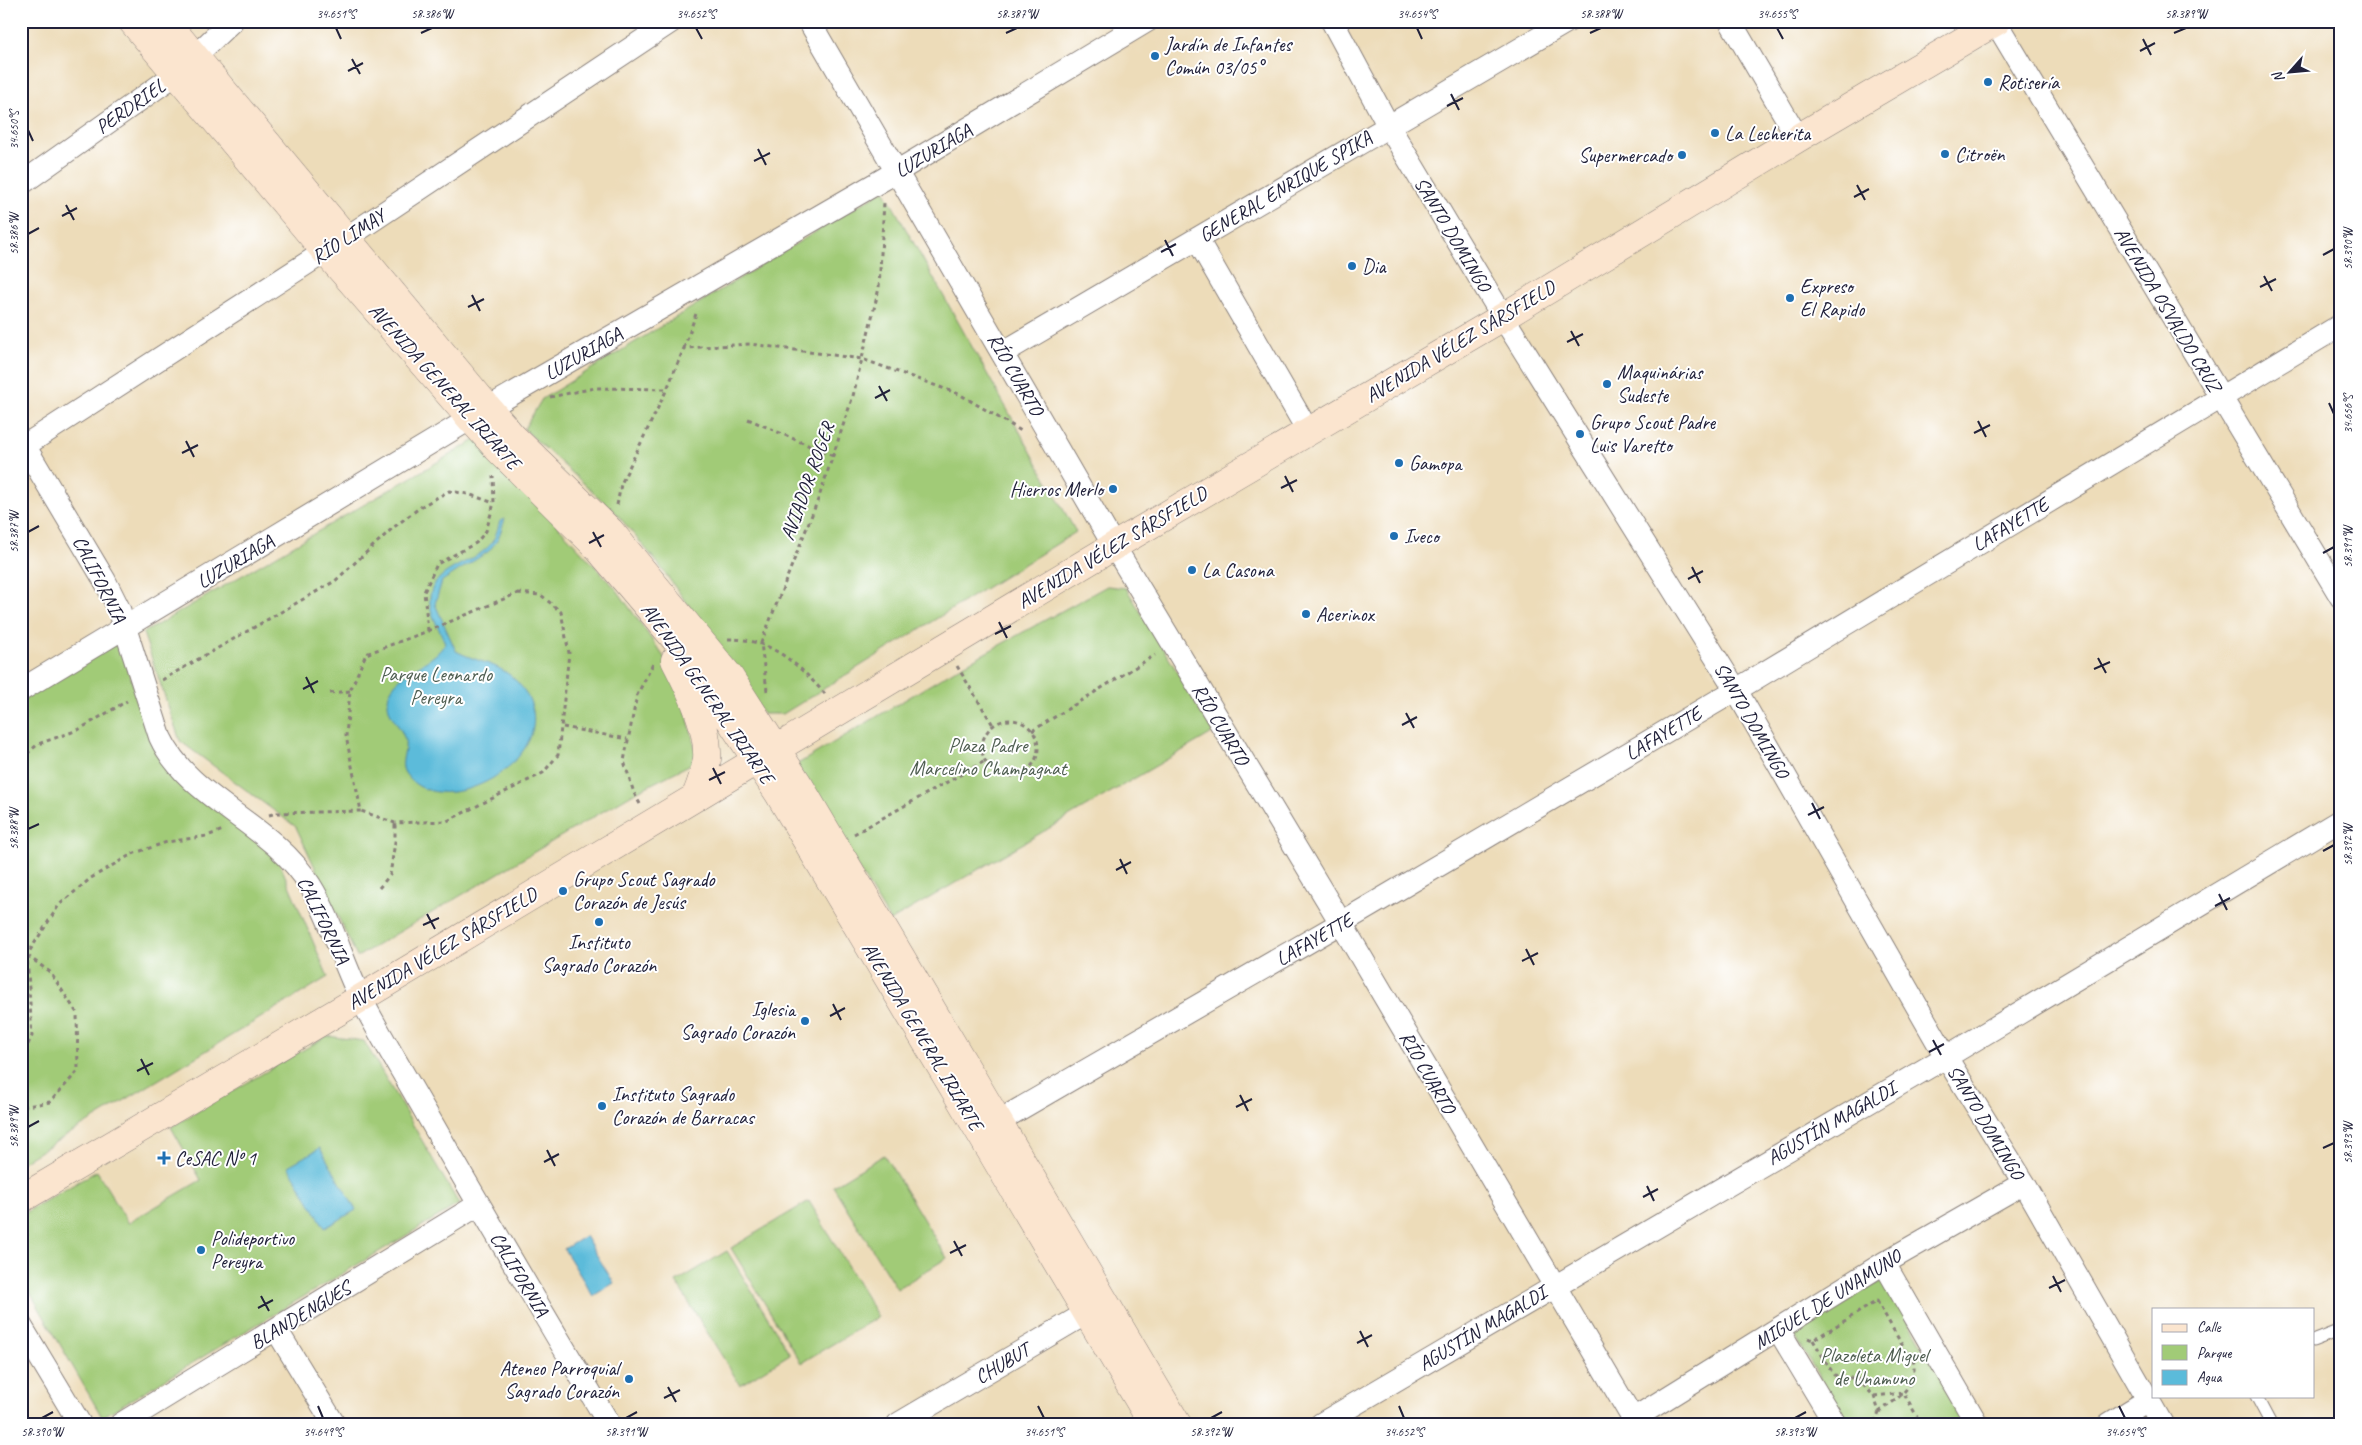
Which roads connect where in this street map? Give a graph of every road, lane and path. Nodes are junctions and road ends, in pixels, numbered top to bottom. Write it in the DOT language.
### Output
graph roads {
  1 [pos="132,21"];
  2 [pos="164,21"];
  3 [pos="232,21"];
  4 [pos="672,21"];
  5 [pos="810,21"];
  6 [pos="1147,21"];
  7 [pos="1332,21"];
  8 [pos="1568,21"];
  9 [pos="1730,21"];
  10 [pos="1996,22"];
  11 [pos="186,65"];
  12 [pos="1388,125"];
  13 [pos="1798,138"];
  14 [pos="896,172"];
  15 [pos="21,184"];
  16 [pos="1197,239"];
  17 [pos="335,245"];
  18 [pos="692,289"];
  19 [pos="1503,317"];
  20 [pos="2341,325"];
  21 [pos="684,348"];
  22 [pos="1004,352"];
  23 [pos="862,359"];
  24 [pos="667,389"];
  25 [pos="2221,396"];
  26 [pos="542,399"];
  27 [pos="479,414"];
  28 [pos="748,419"];
  29 [pos="1308,431"];
  30 [pos="1025,434"];
  31 [pos="22,445"];
  32 [pos="497,448"];
  33 [pos="833,456"];
  34 [pos="494,504"];
  35 [pos="610,530"];
  36 [pos="1114,546"];
  37 [pos="637,592"];
  38 [pos="2341,597"];
  39 [pos="125,627"];
  40 [pos="430,630"];
  41 [pos="761,643"];
  42 [pos="1173,644"];
  43 [pos="703,646"];
  44 [pos="945,646"];
  45 [pos="672,652"];
  46 [pos="21,690"];
  47 [pos="145,690"];
  48 [pos="1736,690"];
  49 [pos="350,691"];
  50 [pos="330,693"];
  51 [pos="840,709"];
  52 [pos="755,717"];
  53 [pos="993,725"];
  54 [pos="563,727"];
  55 [pos="1032,731"];
  56 [pos="627,739"];
  57 [pos="766,754"];
  58 [pos="21,758"];
  59 [pos="985,760"];
  60 [pos="696,796"];
  61 [pos="361,811"];
  62 [pos="2341,820"];
  63 [pos="246,821"];
  64 [pos="395,822"];
  65 [pos="651,822"];
  66 [pos="834,845"];
  67 [pos="380,888"];
  68 [pos="1341,923"];
  69 [pos="21,951"];
  70 [pos="27,954"];
  71 [pos="361,998"];
  72 [pos="1946,1056"];
  73 [pos="21,1059"];
  74 [pos="21,1107"];
  75 [pos="989,1127"];
  76 [pos="2024,1183"];
  77 [pos="21,1199"];
  78 [pos="478,1205"];
  79 [pos="1884,1263"];
  80 [pos="1553,1286"];
  81 [pos="1096,1307"];
  82 [pos="21,1326"];
  83 [pos="276,1329"];
  84 [pos="1778,1329"];
  85 [pos="2341,1330"];
  86 [pos="1813,1340"];
  87 [pos="2314,1341"];
  88 [pos="1905,1350"];
  89 [pos="1903,1355"];
  90 [pos="1857,1379"];
  91 [pos="1879,1383"];
  92 [pos="1904,1393"];
  93 [pos="2149,1395"];
  94 [pos="1874,1396"];
  95 [pos="2257,1398"];
  96 [pos="1879,1412"];
  97 [pos="1635,1421"];
  98 [pos="80,1424"];
  99 [pos="121,1424"];
  100 [pos="334,1424"];
  101 [pos="609,1424"];
  102 [pos="898,1424"];
  103 [pos="1153,1424"];
  104 [pos="1177,1424"];
  105 [pos="1321,1424"];
  106 [pos="1835,1424"];
  107 [pos="1874,1424"];
  108 [pos="1921,1424"];
  109 [pos="1978,1424"];
  110 [pos="2109,1424"];
  111 [pos="2162,1424"];
  112 [pos="2271,1424"];
  1 -- 11 [label="main road, AVENIDA GENERAL IRIARTE"];
  2 -- 11 [label="main road, AVENIDA GENERAL IRIARTE"];
  3 -- 11 [label="street, PERDRIEL"];
  4 -- 17 [label="street, RÍO LIMAY"];
  5 -- 14 [label="street, RÍO CUARTO"];
  6 -- 14 [label="street, LUZURIAGA"];
  7 -- 12 [label="street, SANTO DOMINGO"];
  8 -- 12 [label="street, GENERAL ENRIQUE SPIKA"];
  9 -- 13 [label="street"];
  10 -- 13 [label="main road, AVENIDA VÉLEZ SÁRSFIELD"];
  10 -- 25 [label="street, AVENIDA OSVALDO CRUZ"];
  11 -- 15 [label="street, PERDRIEL"];
  11 -- 17 [label="main road, AVENIDA GENERAL IRIARTE"];
  12 -- 16 [label="street, GENERAL ENRIQUE SPIKA"];
  12 -- 19 [label="street, SANTO DOMINGO"];
  13 -- 19 [label="main road, AVENIDA VÉLEZ SÁRSFIELD"];
  14 -- 18 [label="street, LUZURIAGA"];
  14 -- 22 [label="street, RÍO CUARTO"];
  14 -- 23 [label="path, AVIADOR ROGER"];
  16 -- 22 [label="street, GENERAL ENRIQUE SPIKA"];
  16 -- 29 [label="street"];
  17 -- 27 [label="main road, AVENIDA GENERAL IRIARTE"];
  17 -- 31 [label="street, RÍO LIMAY"];
  18 -- 21 [label="path"];
  18 -- 27 [label="street, LUZURIAGA"];
  19 -- 29 [label="main road, AVENIDA VÉLEZ SÁRSFIELD"];
  19 -- 48 [label="street, SANTO DOMINGO"];
  20 -- 25 [label="street, LAFAYETTE"];
  21 -- 23 [label="path"];
  21 -- 24 [label="path"];
  22 -- 36 [label="street, RÍO CUARTO"];
  23 -- 30 [label="path"];
  23 -- 33 [label="path, AVIADOR ROGER"];
  24 -- 26 [label="path"];
  24 -- 35 [label="path"];
  25 -- 38 [label="street, AVENIDA OSVALDO CRUZ"];
  25 -- 48 [label="street, LAFAYETTE"];
  27 -- 32 [label="main road, AVENIDA GENERAL IRIARTE"];
  27 -- 35 [label="main road, AVENIDA GENERAL IRIARTE"];
  27 -- 39 [label="street, LUZURIAGA"];
  28 -- 33 [label="path"];
  29 -- 36 [label="main road, AVENIDA VÉLEZ SÁRSFIELD"];
  31 -- 39 [label="street, CALIFORNIA"];
  32 -- 34 [label="path"];
  32 -- 37 [label="main road, AVENIDA GENERAL IRIARTE"];
  33 -- 41 [label="path, AVIADOR ROGER"];
  34 -- 40 [label="path"];
  34 -- 47 [label="path"];
  35 -- 43 [label="main road, AVENIDA GENERAL IRIARTE"];
  36 -- 42 [label="street, RÍO CUARTO"];
  36 -- 44 [label="main road, AVENIDA VÉLEZ SÁRSFIELD"];
  37 -- 45 [label="main road"];
  37 -- 57 [label="main road, AVENIDA GENERAL IRIARTE"];
  39 -- 46 [label="street, LUZURIAGA"];
  39 -- 47 [label="street, CALIFORNIA"];
  40 -- 49 [label="path"];
  40 -- 54 [label="path"];
  41 -- 43 [label="path"];
  41 -- 51 [label="path"];
  41 -- 52 [label="path, AVIADOR ROGER"];
  42 -- 55 [label="path"];
  42 -- 68 [label="street, RÍO CUARTO"];
  43 -- 52 [label="main road, AVENIDA GENERAL IRIARTE"];
  44 -- 51 [label="main road, AVENIDA VÉLEZ SÁRSFIELD"];
  44 -- 53 [label="path"];
  45 -- 56 [label="path"];
  45 -- 60 [label="main road"];
  47 -- 58 [label="path"];
  47 -- 63 [label="street, CALIFORNIA"];
  48 -- 68 [label="street, LAFAYETTE"];
  48 -- 72 [label="street, SANTO DOMINGO"];
  49 -- 50 [label="path"];
  49 -- 61 [label="path"];
  51 -- 57 [label="main road, AVENIDA VÉLEZ SÁRSFIELD"];
  52 -- 57 [label="main road, AVENIDA GENERAL IRIARTE"];
  53 -- 55 [label="path"];
  53 -- 59 [label="path"];
  54 -- 56 [label="path"];
  54 -- 64 [label="path"];
  55 -- 59 [label="path"];
  56 -- 65 [label="path"];
  57 -- 60 [label="main road, AVENIDA VÉLEZ SÁRSFIELD"];
  57 -- 66 [label="main road, AVENIDA GENERAL IRIARTE"];
  57 -- 75 [label="main road, AVENIDA GENERAL IRIARTE"];
  59 -- 66 [label="path"];
  60 -- 65 [label="main road, AVENIDA VÉLEZ SÁRSFIELD"];
  61 -- 63 [label="path"];
  61 -- 64 [label="path"];
  62 -- 72 [label="street, AGUSTÍN MAGALDI"];
  63 -- 70 [label="path"];
  63 -- 71 [label="street, CALIFORNIA"];
  64 -- 67 [label="path"];
  65 -- 71 [label="main road, AVENIDA VÉLEZ SÁRSFIELD"];
  66 -- 75 [label="main road, AVENIDA GENERAL IRIARTE"];
  68 -- 75 [label="street, LAFAYETTE"];
  68 -- 80 [label="street, RÍO CUARTO"];
  69 -- 70 [label="path"];
  70 -- 73 [label="path"];
  70 -- 74 [label="path"];
  71 -- 77 [label="main road, AVENIDA VÉLEZ SÁRSFIELD"];
  71 -- 78 [label="street, CALIFORNIA"];
  72 -- 76 [label="street, SANTO DOMINGO"];
  72 -- 80 [label="street, AGUSTÍN MAGALDI"];
  75 -- 81 [label="main road, AVENIDA GENERAL IRIARTE"];
  76 -- 79 [label="street, MIGUEL DE UNAMUNO"];
  76 -- 93 [label="street, SANTO DOMINGO"];
  78 -- 83 [label="street, BLANDENGUES"];
  78 -- 101 [label="street, CALIFORNIA"];
  79 -- 84 [label="street, MIGUEL DE UNAMUNO"];
  79 -- 109 [label="street"];
  80 -- 97 [label="street, RÍO CUARTO"];
  80 -- 105 [label="street, AGUSTÍN MAGALDI"];
  81 -- 102 [label="street, CHUBUT"];
  81 -- 103 [label="main road, AVENIDA GENERAL IRIARTE"];
  81 -- 104 [label="main road, AVENIDA GENERAL IRIARTE"];
  82 -- 98 [label="street"];
  83 -- 99 [label="street, BLANDENGUES"];
  83 -- 100 [label="street"];
  84 -- 86 [label="path"];
  84 -- 97 [label="street, MIGUEL DE UNAMUNO"];
  84 -- 106 [label="street"];
  85 -- 87 [label="lane"];
  86 -- 88 [label="path"];
  86 -- 90 [label="path"];
  88 -- 89 [label="path"];
  88 -- 92 [label="path"];
  90 -- 91 [label="path"];
  90 -- 94 [label="path"];
  92 -- 94 [label="path"];
  92 -- 96 [label="path"];
  92 -- 108 [label="path"];
  93 -- 110 [label="street"];
  93 -- 111 [label="street, SANTO DOMINGO"];
  94 -- 96 [label="path"];
  95 -- 112 [label="lane"];
  96 -- 107 [label="path"];
}
